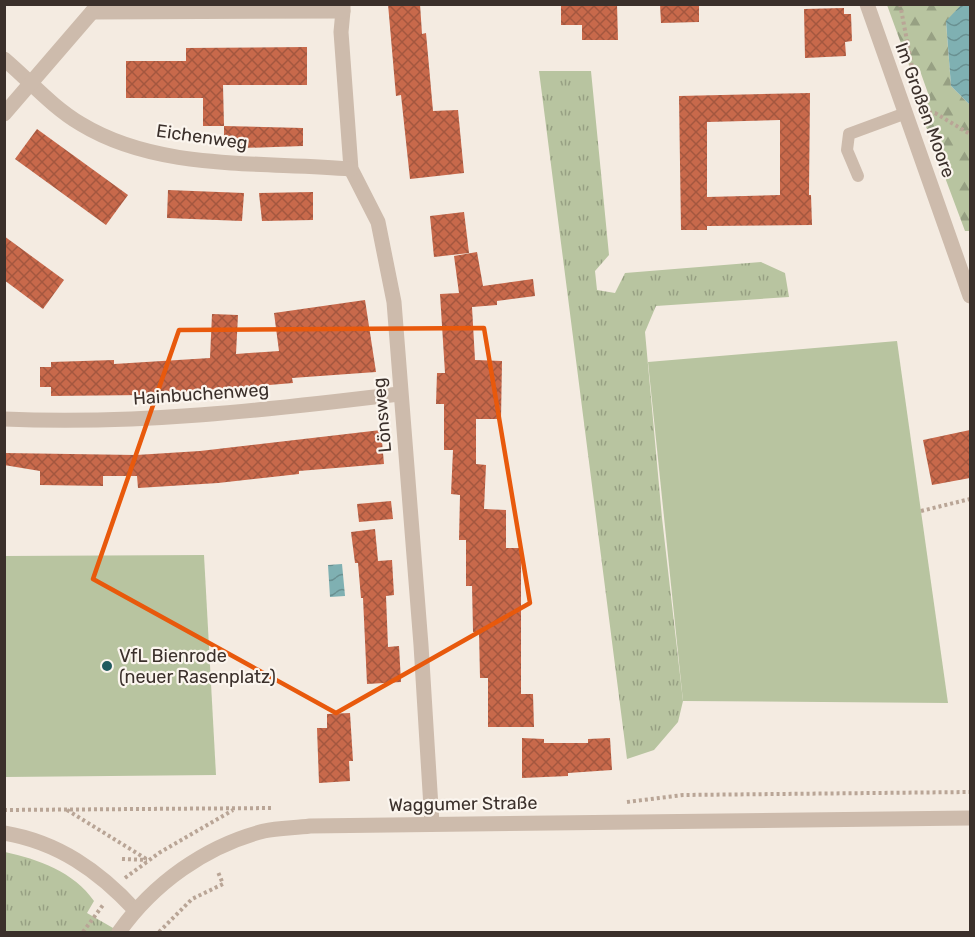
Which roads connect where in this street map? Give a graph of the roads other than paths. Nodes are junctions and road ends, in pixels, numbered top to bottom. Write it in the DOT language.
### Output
graph roads {
  1 [pos="867,4"];
  2 [pos="92,8"];
  3 [pos="343,8"];
  4 [pos="4,59"];
  5 [pos="31,82"];
  6 [pos="904,108"];
  7 [pos="4,114"];
  8 [pos="351,169"];
  9 [pos="858,176"];
  10 [pos="970,296"];
  11 [pos="399,394"];
  12 [pos="4,419"];
  13 [pos="970,818"];
  14 [pos="432,824"];
  15 [pos="4,833"];
  16 [pos="135,910"];
  17 [pos="119,933"];
  1 -- 6 [label="street, Im Großen Moore"];
  2 -- 3 [label="street"];
  2 -- 5 [label="street"];
  3 -- 8 [label="street, Lönsweg"];
  4 -- 5 [label="street, Eichenweg"];
  5 -- 7 [label="street"];
  5 -- 8 [label="street, Eichenweg"];
  6 -- 9 [label="lane"];
  6 -- 10 [label="street, Im Großen Moore"];
  8 -- 11 [label="street, Lönsweg"];
  11 -- 12 [label="street, Hainbuchenweg"];
  11 -- 14 [label="street, Lönsweg"];
  13 -- 14 [label="street, Waggumer Straße"];
  14 -- 16 [label="street, Waggumer Straße"];
  15 -- 16 [label="street"];
  16 -- 17 [label="street, Waggumer Straße"];
}
